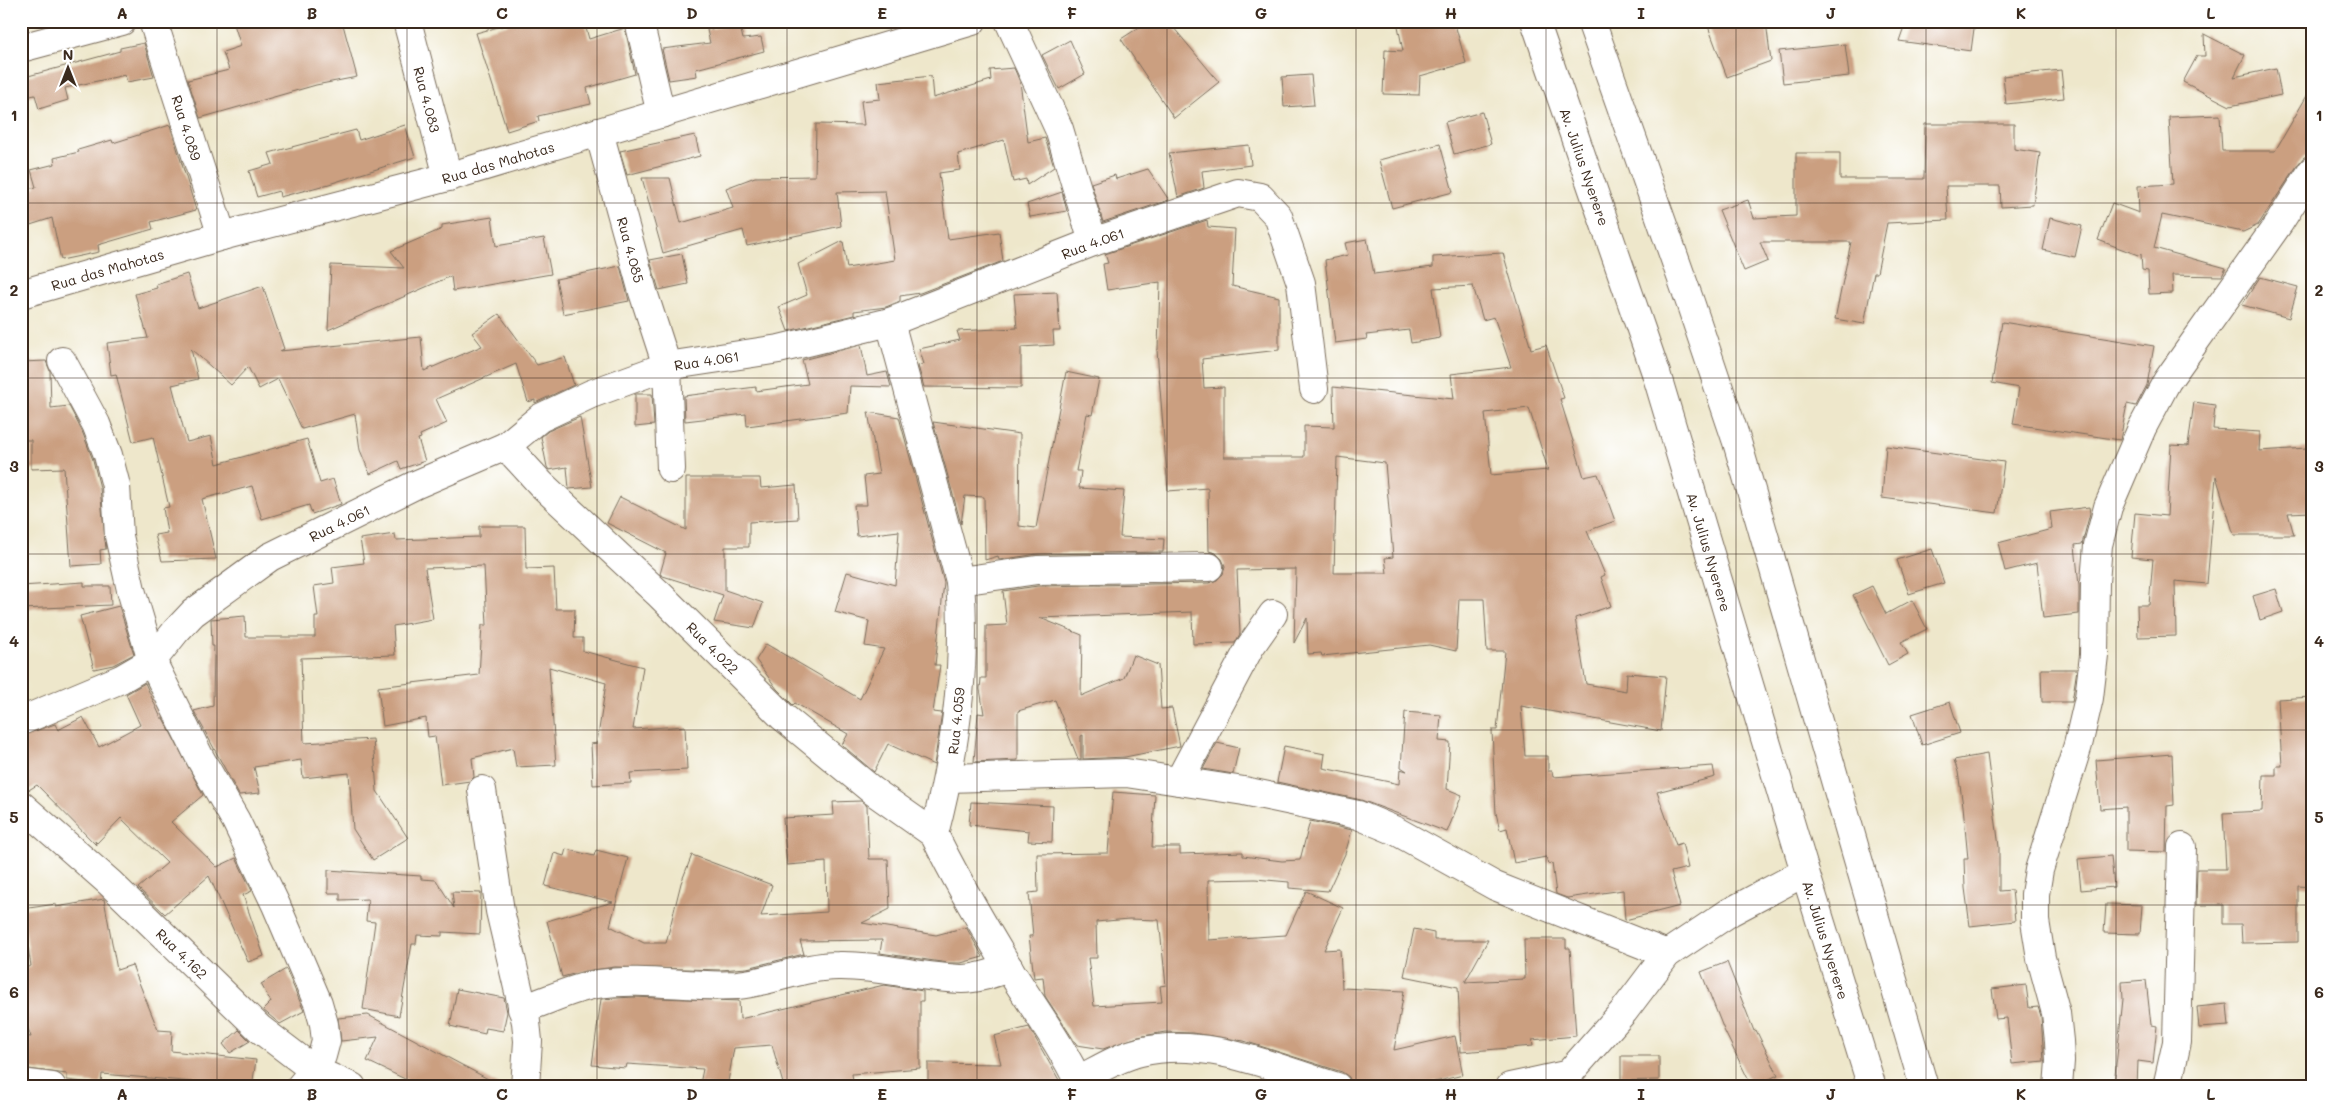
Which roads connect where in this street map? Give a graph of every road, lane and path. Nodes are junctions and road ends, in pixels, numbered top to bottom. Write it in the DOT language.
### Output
graph roads {
  1 [pos="122,21"];
  2 [pos="153,21"];
  3 [pos="407,21"];
  4 [pos="639,21"];
  5 [pos="972,21"];
  6 [pos="1009,21"];
  7 [pos="1535,21"];
  8 [pos="1591,21"];
  9 [pos="21,48"];
  10 [pos="661,114"];
  11 [pos="600,132"];
  12 [pos="448,177"];
  13 [pos="2309,181"];
  14 [pos="222,236"];
  15 [pos="1093,242"];
  16 [pos="21,294"];
  17 [pos="890,322"];
  18 [pos="62,361"];
  19 [pos="667,366"];
  20 [pos="1314,389"];
  21 [pos="506,446"];
  22 [pos="671,469"];
  23 [pos="1209,568"];
  24 [pos="960,581"];
  25 [pos="1274,614"];
  26 [pos="152,661"];
  27 [pos="21,721"];
  28 [pos="948,778"];
  29 [pos="1179,781"];
  30 [pos="482,790"];
  31 [pos="21,805"];
  32 [pos="934,834"];
  33 [pos="2182,847"];
  34 [pos="1805,872"];
  35 [pos="1667,954"];
  36 [pos="1009,968"];
  37 [pos="522,1009"];
  38 [pos="307,1078"];
  39 [pos="1564,1080"];
  40 [pos="21,1084"];
  41 [pos="1080,1084"];
  42 [pos="52,1087"];
  43 [pos="352,1087"];
  44 [pos="525,1087"];
  45 [pos="1337,1087"];
  46 [pos="1510,1087"];
  47 [pos="1872,1087"];
  48 [pos="1924,1087"];
  49 [pos="2058,1087"];
  50 [pos="2167,1087"];
  1 -- 9 [label="street"];
  2 -- 14 [label="street, Rua 4.089"];
  3 -- 12 [label="street, Rua 4.083"];
  4 -- 10 [label="street"];
  5 -- 10 [label="street, Rua das Mahotas"];
  6 -- 15 [label="street"];
  7 -- 34 [label="street, Av. Julius Nyerere"];
  8 -- 48 [label="street"];
  10 -- 11 [label="street, Rua das Mahotas"];
  11 -- 12 [label="street, Rua das Mahotas"];
  11 -- 19 [label="street, Rua 4.085"];
  12 -- 14 [label="street, Rua das Mahotas"];
  13 -- 49 [label="street"];
  14 -- 16 [label="street, Rua das Mahotas"];
  15 -- 17 [label="street, Rua 4.061"];
  15 -- 20 [label="street, Rua 4.061"];
  17 -- 19 [label="street, Rua 4.061"];
  17 -- 24 [label="street, Rua 4.059"];
  18 -- 26 [label="street"];
  19 -- 21 [label="street, Rua 4.061"];
  19 -- 22 [label="street, Rua 4.085"];
  21 -- 26 [label="street, Rua 4.061"];
  21 -- 32 [label="street, Rua 4.022"];
  23 -- 24 [label="street"];
  24 -- 28 [label="street, Rua 4.059"];
  25 -- 29 [label="street"];
  26 -- 27 [label="street, Rua 4.061"];
  26 -- 38 [label="street"];
  28 -- 29 [label="street"];
  28 -- 32 [label="street, Rua 4.059"];
  29 -- 35 [label="street"];
  30 -- 37 [label="street"];
  31 -- 38 [label="street, Rua 4.162"];
  32 -- 36 [label="street"];
  33 -- 50 [label="street"];
  34 -- 35 [label="street"];
  34 -- 47 [label="street, Av. Julius Nyerere"];
  35 -- 39 [label="street"];
  36 -- 37 [label="street"];
  36 -- 41 [label="street"];
  37 -- 44 [label="street"];
  38 -- 43 [label="street, Rua 4.162"];
  39 -- 46 [label="street"];
  40 -- 42 [label="street"];
  41 -- 45 [label="street"];
}
